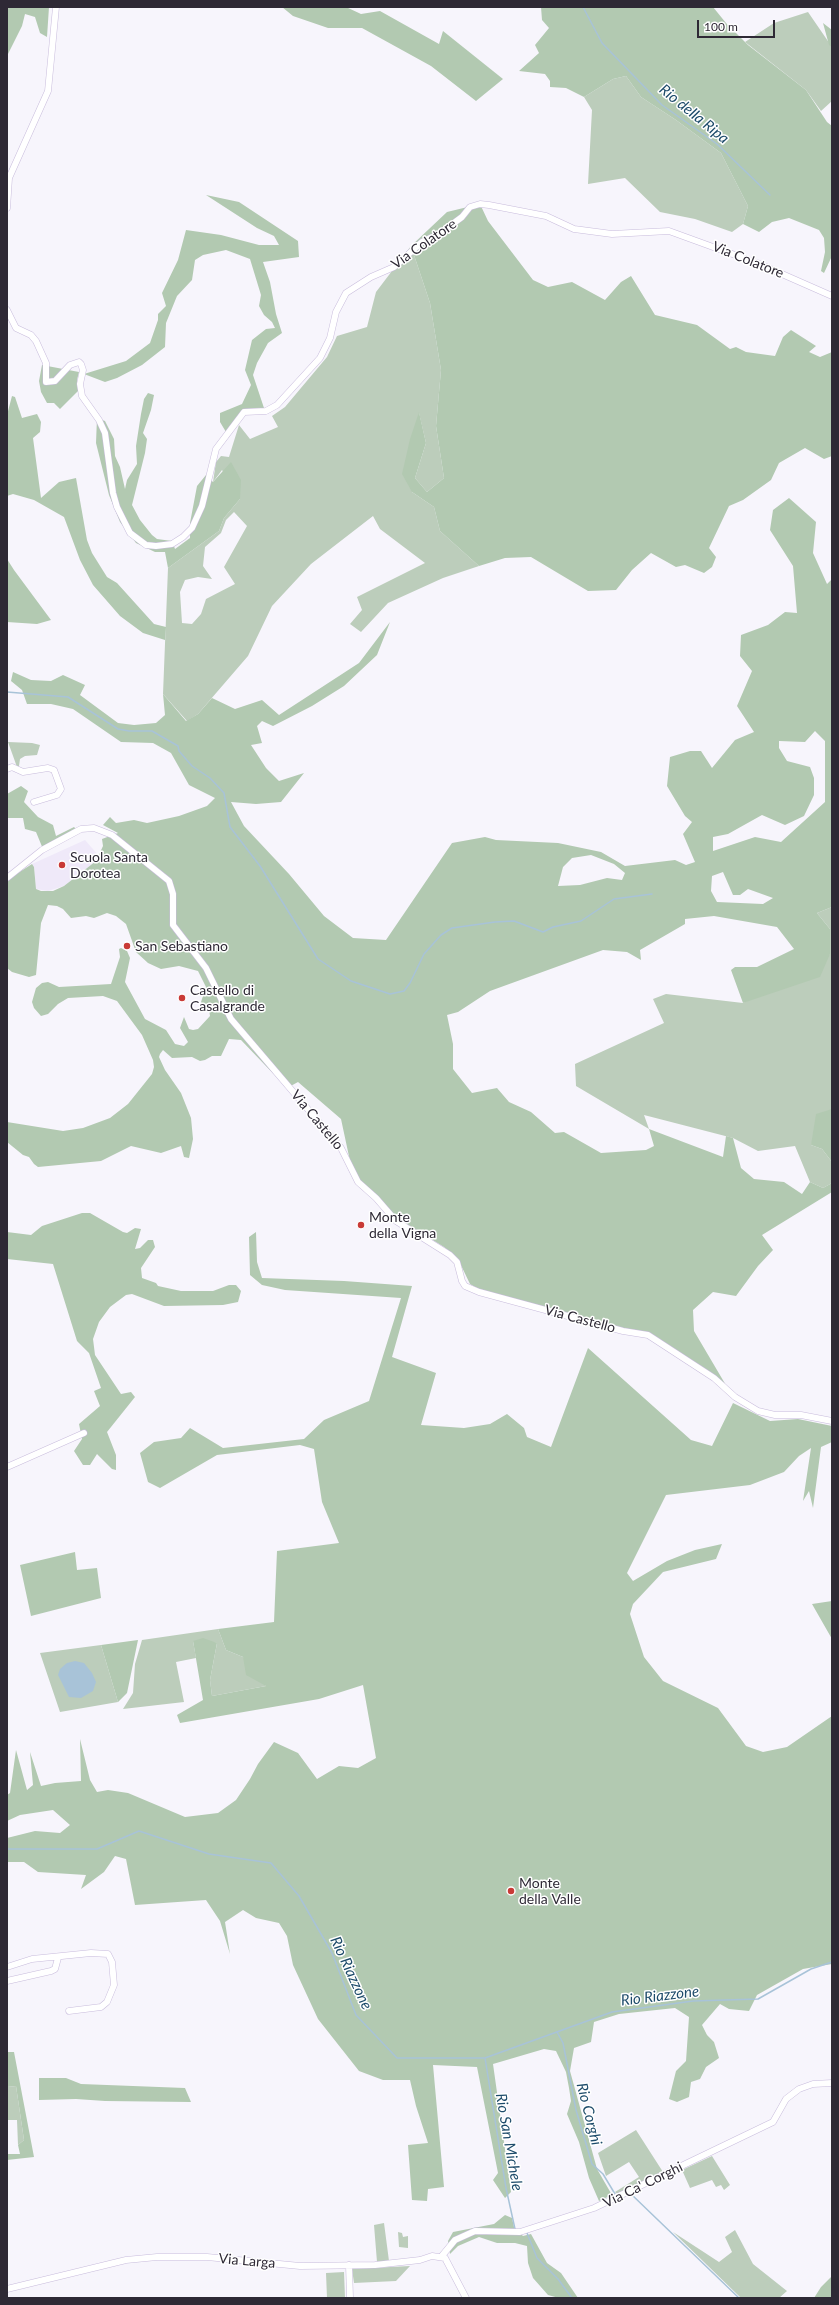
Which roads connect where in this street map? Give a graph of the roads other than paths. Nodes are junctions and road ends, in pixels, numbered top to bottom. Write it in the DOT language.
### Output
graph roads {
  1 [pos="56,7"];
  2 [pos="7,208"];
  3 [pos="832,296"];
  4 [pos="7,310"];
  5 [pos="7,769"];
  6 [pos="34,802"];
  7 [pos="7,878"];
  8 [pos="832,1421"];
  9 [pos="84,1433"];
  10 [pos="7,1467"];
  11 [pos="58,1958"];
  12 [pos="7,1967"];
  13 [pos="7,1981"];
  14 [pos="69,2010"];
  15 [pos="832,2083"];
  16 [pos="441,2257"];
  17 [pos="348,2265"];
  18 [pos="7,2289"];
  19 [pos="350,2298"];
  20 [pos="466,2298"];
  1 -- 2 [label="street"];
  3 -- 4 [label="street, Via Colatore"];
  5 -- 6 [label="street"];
  7 -- 8 [label="street, Via Castello"];
  9 -- 10 [label="street"];
  11 -- 12 [label="street"];
  11 -- 13 [label="street"];
  11 -- 14 [label="street"];
  15 -- 16 [label="street, Via Ca' Corghi"];
  16 -- 17 [label="street, Via Larga"];
  16 -- 20 [label="street"];
  17 -- 18 [label="street, Via Larga"];
  17 -- 19 [label="street"];
}
